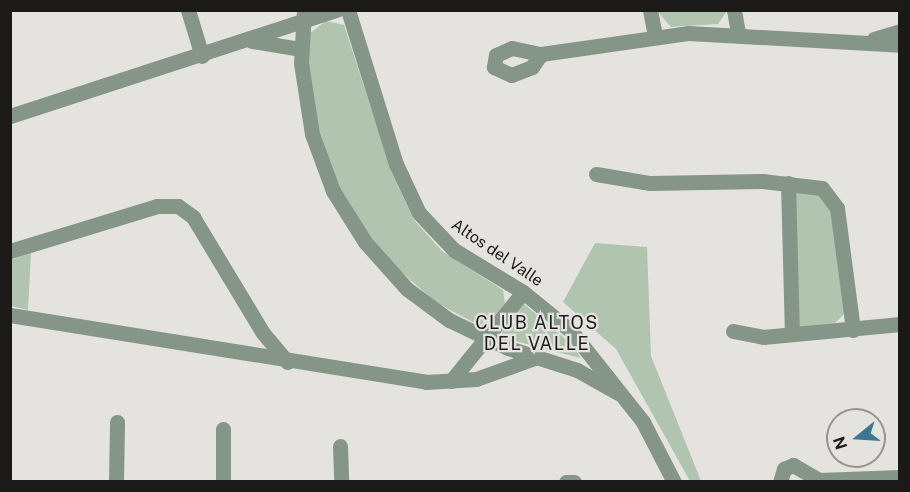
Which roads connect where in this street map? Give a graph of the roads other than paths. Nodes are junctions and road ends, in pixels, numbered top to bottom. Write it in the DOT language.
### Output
graph roads {
  1 [pos="188,10"];
  2 [pos="337,10"];
  3 [pos="348,10"];
  4 [pos="650,10"];
  5 [pos="734,10"];
  6 [pos="303,16"];
  7 [pos="900,32"];
  8 [pos="738,33"];
  9 [pos="655,36"];
  10 [pos="871,40"];
  11 [pos="252,41"];
  12 [pos="900,45"];
  13 [pos="301,49"];
  14 [pos="541,54"];
  15 [pos="202,56"];
  16 [pos="10,116"];
  17 [pos="596,174"];
  18 [pos="788,183"];
  19 [pos="10,251"];
  20 [pos="523,292"];
  21 [pos="10,315"];
  22 [pos="900,324"];
  23 [pos="853,330"];
  24 [pos="733,331"];
  25 [pos="792,334"];
  26 [pos="267,338"];
  27 [pos="488,339"];
  28 [pos="256,357"];
  29 [pos="537,357"];
  30 [pos="286,362"];
  31 [pos="452,381"];
  32 [pos="627,400"];
  33 [pos="117,422"];
  34 [pos="223,429"];
  35 [pos="340,446"];
  36 [pos="900,477"];
  37 [pos="819,481"];
  38 [pos="116,482"];
  39 [pos="223,482"];
  40 [pos="340,482"];
  41 [pos="566,482"];
  42 [pos="573,482"];
  43 [pos="674,482"];
  44 [pos="780,482"];
  1 -- 15 [label="street"];
  2 -- 6 [label="street"];
  3 -- 20 [label="street, Altos del Valle"];
  4 -- 9 [label="street"];
  5 -- 8 [label="street"];
  6 -- 11 [label="street"];
  6 -- 13 [label="street, Altos del Valle"];
  7 -- 10 [label="street"];
  8 -- 9 [label="street"];
  8 -- 10 [label="street"];
  9 -- 14 [label="street"];
  10 -- 12 [label="street"];
  11 -- 13 [label="street"];
  11 -- 15 [label="street"];
  13 -- 27 [label="street, Altos del Valle"];
  15 -- 16 [label="street"];
  17 -- 18 [label="street"];
  18 -- 23 [label="street"];
  18 -- 25 [label="street"];
  19 -- 26 [label="street"];
  20 -- 27 [label="street"];
  20 -- 32 [label="street, Altos del Valle"];
  21 -- 28 [label="street"];
  22 -- 23 [label="street"];
  23 -- 25 [label="street"];
  24 -- 25 [label="street"];
  26 -- 28 [label="street"];
  26 -- 30 [label="street"];
  27 -- 29 [label="street, Altos del Valle"];
  27 -- 31 [label="street"];
  28 -- 30 [label="street"];
  29 -- 31 [label="street"];
  29 -- 32 [label="street, Altos del Valle"];
  30 -- 31 [label="street"];
  32 -- 43 [label="street, Altos del Valle"];
  33 -- 38 [label="street"];
  34 -- 39 [label="street"];
  35 -- 40 [label="street"];
  36 -- 37 [label="street"];
  37 -- 44 [label="street"];
  41 -- 42 [label="street"];
}
